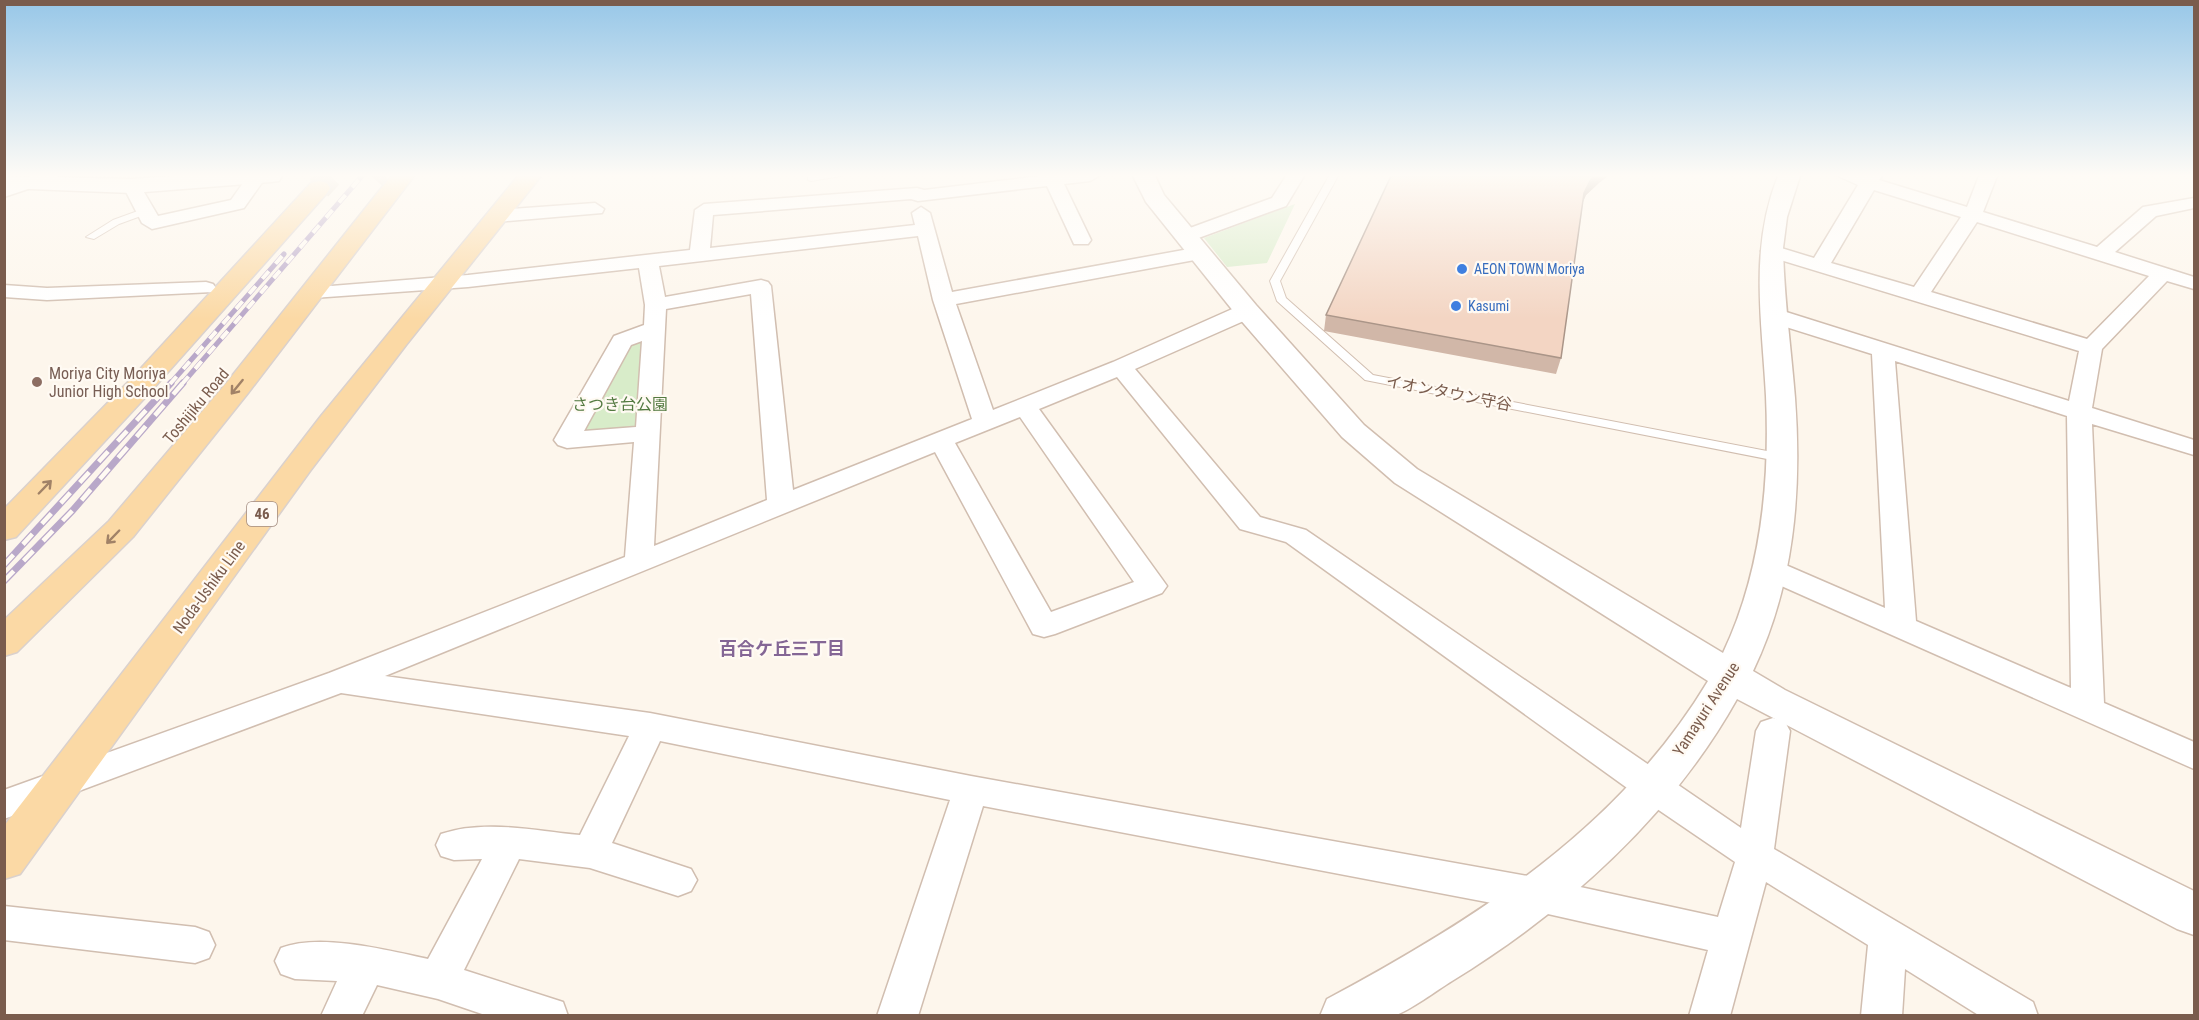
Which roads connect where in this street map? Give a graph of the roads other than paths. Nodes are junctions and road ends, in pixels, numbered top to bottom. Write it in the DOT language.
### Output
graph roads {
  1 [pos="113,224"];
  2 [pos="270,224"];
  3 [pos="276,224"];
  4 [pos="354,224"];
  5 [pos="361,224"];
  6 [pos="490,224"];
  7 [pos="702,224"];
  8 [pos="923,224"];
  9 [pos="1073,224"];
  10 [pos="1176,224"];
  11 [pos="1235,224"];
  12 [pos="1307,224"];
  13 [pos="1776,224"];
  14 [pos="1845,224"];
  15 [pos="1967,224"];
  16 [pos="2004,224"];
  17 [pos="2136,224"];
  18 [pos="924,230"];
  19 [pos="91,237"];
  20 [pos="1081,240"];
  21 [pos="1193,244"];
  22 [pos="1772,251"];
  23 [pos="699,254"];
  24 [pos="2101,254"];
  25 [pos="648,260"];
  26 [pos="1819,266"];
  27 [pos="2163,273"];
  28 [pos="444,281"];
  29 [pos="2194,284"];
  30 [pos="206,288"];
  31 [pos="4,291"];
  32 [pos="313,292"];
  33 [pos="1919,295"];
  34 [pos="944,300"];
  35 [pos="1247,311"];
  36 [pos="1774,316"];
  37 [pos="655,317"];
  38 [pos="2091,347"];
  39 [pos="1883,351"];
  40 [pos="1121,367"];
  41 [pos="1025,406"];
  42 [pos="2079,413"];
  43 [pos="985,422"];
  44 [pos="647,433"];
  45 [pos="941,440"];
  46 [pos="2194,448"];
  47 [pos="1782,458"];
  48 [pos="4,498"];
  49 [pos="781,505"];
  50 [pos="4,529"];
  51 [pos="639,563"];
  52 [pos="1771,570"];
  53 [pos="4,624"];
  54 [pos="1901,625"];
  55 [pos="4,643"];
  56 [pos="1731,677"];
  57 [pos="340,681"];
  58 [pos="2088,710"];
  59 [pos="650,726"];
  60 [pos="1773,731"];
  61 [pos="2194,756"];
  62 [pos="68,780"];
  63 [pos="1653,788"];
  64 [pos="971,790"];
  65 [pos="4,805"];
  66 [pos="509,843"];
  67 [pos="454,844"];
  68 [pos="590,852"];
  69 [pos="1755,856"];
  70 [pos="4,860"];
  71 [pos="678,880"];
  72 [pos="1539,895"];
  73 [pos="2194,914"];
  74 [pos="4,922"];
  75 [pos="1731,937"];
  76 [pos="1888,938"];
  77 [pos="195,945"];
  78 [pos="295,961"];
  79 [pos="367,964"];
  80 [pos="438,980"];
  81 [pos="341,1016"];
  82 [pos="548,1016"];
  83 [pos="897,1016"];
  84 [pos="1345,1016"];
  85 [pos="1709,1016"];
  86 [pos="1881,1016"];
  87 [pos="2018,1016"];
  1 -- 19 [label="lane"];
  2 -- 30 [label="main road"];
  50 -- 3 [label="main road, one-way"];
  4 -- 53 [label="main road, Toshijiku Road"];
  5 -- 32 [label="main road"];
  6 -- 28 [label="main road, Noda-Ushiku Line / 46"];
  7 -- 23 [label="street"];
  8 -- 18 [label="street"];
  9 -- 20 [label="street"];
  10 -- 21 [label="street"];
  11 -- 21 [label="street"];
  12 -- 47 [label="lane, イオンタウン守谷"];
  13 -- 22 [label="street, Yamayuri Avenue"];
  14 -- 26 [label="street"];
  15 -- 33 [label="street"];
  16 -- 24 [label="street"];
  17 -- 24 [label="street"];
  18 -- 23 [label="street"];
  18 -- 34 [label="street"];
  21 -- 34 [label="street"];
  21 -- 35 [label="street"];
  22 -- 26 [label="street"];
  22 -- 36 [label="street, Yamayuri Avenue"];
  23 -- 25 [label="street"];
  24 -- 27 [label="street"];
  25 -- 28 [label="street"];
  25 -- 37 [label="street"];
  26 -- 33 [label="street"];
  27 -- 29 [label="street"];
  27 -- 38 [label="street"];
  28 -- 32 [label="street"];
  28 -- 62 [label="main road, Noda-Ushiku Line / 46"];
  30 -- 31 [label="street"];
  30 -- 48 [label="main road"];
  32 -- 55 [label="main road, one-way"];
  33 -- 38 [label="street"];
  34 -- 43 [label="street"];
  35 -- 40 [label="street"];
  35 -- 56 [label="street"];
  36 -- 39 [label="street"];
  36 -- 47 [label="street, Yamayuri Avenue"];
  37 -- 44 [label="street"];
  37 -- 44 [label="street"];
  37 -- 49 [label="street"];
  38 -- 42 [label="street"];
  39 -- 42 [label="street"];
  39 -- 54 [label="street"];
  40 -- 41 [label="street"];
  40 -- 63 [label="street"];
  41 -- 43 [label="street"];
  41 -- 45 [label="street"];
  42 -- 46 [label="street"];
  42 -- 58 [label="street"];
  43 -- 45 [label="street"];
  44 -- 51 [label="street"];
  45 -- 49 [label="street"];
  47 -- 52 [label="street, Yamayuri Avenue"];
  49 -- 51 [label="street"];
  51 -- 57 [label="street"];
  52 -- 54 [label="street"];
  52 -- 56 [label="street, Yamayuri Avenue"];
  54 -- 58 [label="street"];
  56 -- 63 [label="street, Yamayuri Avenue"];
  56 -- 73 [label="street"];
  57 -- 59 [label="street"];
  57 -- 62 [label="street"];
  58 -- 61 [label="street"];
  59 -- 64 [label="street"];
  59 -- 68 [label="street"];
  60 -- 69 [label="street"];
  62 -- 65 [label="street"];
  62 -- 70 [label="main road, Noda-Ushiku Line / 46"];
  63 -- 69 [label="street"];
  63 -- 72 [label="street, Yamayuri Avenue"];
  64 -- 72 [label="street"];
  64 -- 83 [label="street"];
  66 -- 67 [label="street"];
  66 -- 68 [label="street"];
  66 -- 80 [label="street"];
  68 -- 71 [label="street"];
  69 -- 75 [label="street"];
  69 -- 76 [label="street"];
  72 -- 75 [label="street"];
  72 -- 84 [label="street, Yamayuri Avenue"];
  74 -- 77 [label="street"];
  75 -- 85 [label="street"];
  76 -- 86 [label="street"];
  76 -- 87 [label="street"];
  78 -- 79 [label="street"];
  79 -- 80 [label="street"];
  79 -- 81 [label="street"];
  80 -- 82 [label="street"];
}
